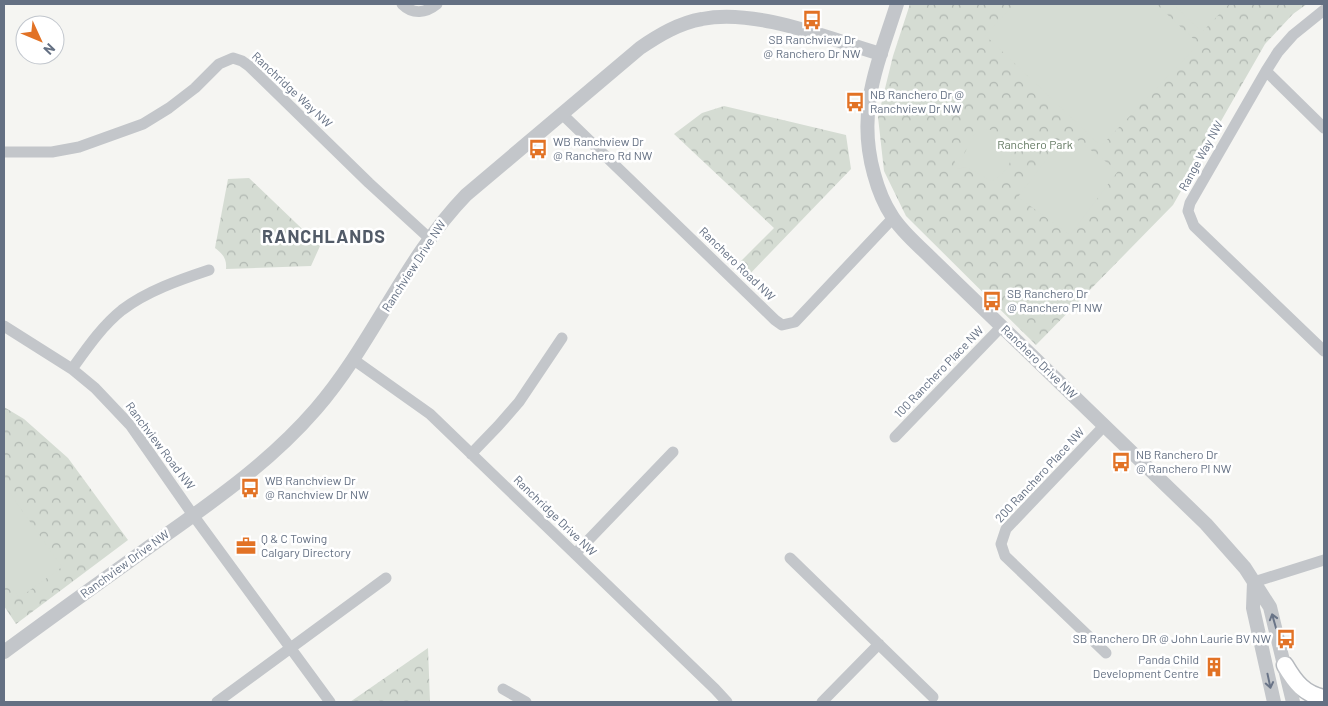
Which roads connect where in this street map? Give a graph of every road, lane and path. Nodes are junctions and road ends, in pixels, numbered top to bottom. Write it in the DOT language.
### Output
graph roads {
  1 [pos="402,4"];
  2 [pos="437,4"];
  3 [pos="897,4"];
  4 [pos="1324,10"];
  5 [pos="881,54"];
  6 [pos="1266,71"];
  7 [pos="562,114"];
  8 [pos="1324,128"];
  9 [pos="4,152"];
  10 [pos="893,218"];
  11 [pos="429,238"];
  12 [pos="209,270"];
  13 [pos="4,326"];
  14 [pos="1002,326"];
  15 [pos="562,338"];
  16 [pos="1324,350"];
  17 [pos="354,360"];
  18 [pos="72,369"];
  19 [pos="1105,425"];
  20 [pos="895,436"];
  21 [pos="673,452"];
  22 [pos="471,454"];
  23 [pos="193,515"];
  24 [pos="575,554"];
  25 [pos="790,558"];
  26 [pos="1324,560"];
  27 [pos="386,578"];
  28 [pos="1254,582"];
  29 [pos="879,644"];
  30 [pos="291,649"];
  31 [pos="4,652"];
  32 [pos="1106,653"];
  33 [pos="1285,665"];
  34 [pos="503,689"];
  35 [pos="933,697"];
  36 [pos="1324,698"];
  37 [pos="217,702"];
  38 [pos="330,702"];
  39 [pos="526,702"];
  40 [pos="727,702"];
  41 [pos="822,702"];
  42 [pos="1274,702"];
  43 [pos="1293,702"];
  1 -- 2 [label="street"];
  3 -- 5 [label="street, Ranchero Drive NW"];
  4 -- 6 [label="street, Range Way NW"];
  5 -- 7 [label="street, Ranchview Drive NW"];
  5 -- 10 [label="street, Ranchero Drive NW"];
  6 -- 8 [label="street"];
  6 -- 16 [label="street, Range Way NW"];
  7 -- 10 [label="street, Ranchero Road NW"];
  7 -- 11 [label="street, Ranchview Drive NW"];
  9 -- 11 [label="street, Ranchridge Way NW"];
  10 -- 14 [label="street, Ranchero Drive NW"];
  11 -- 17 [label="street, Ranchview Drive NW"];
  12 -- 18 [label="street"];
  13 -- 18 [label="street, Ranchview Road NW"];
  14 -- 19 [label="street, Ranchero Drive NW"];
  14 -- 20 [label="street, 100 Ranchero Place NW"];
  15 -- 22 [label="street"];
  17 -- 22 [label="street, Ranchridge Drive NW"];
  17 -- 23 [label="street, Ranchview Drive NW"];
  18 -- 23 [label="street, Ranchview Road NW"];
  19 -- 28 [label="street, Ranchero Drive NW"];
  19 -- 32 [label="street, 200 Ranchero Place NW"];
  21 -- 24 [label="street"];
  22 -- 24 [label="street, Ranchridge Drive NW"];
  23 -- 30 [label="street"];
  23 -- 31 [label="street, Ranchview Drive NW"];
  24 -- 40 [label="street, Ranchridge Drive NW"];
  25 -- 29 [label="street"];
  26 -- 28 [label="street"];
  27 -- 30 [label="street"];
  33 -- 28 [label="street, Ranchero Drive NW, one-way"];
  28 -- 42 [label="street, one-way"];
  29 -- 35 [label="street"];
  29 -- 41 [label="street"];
  30 -- 37 [label="street"];
  30 -- 38 [label="street"];
  33 -- 36 [label="main road"];
  33 -- 43 [label="street, Ranchero Drive NW"];
  34 -- 39 [label="street"];
}
